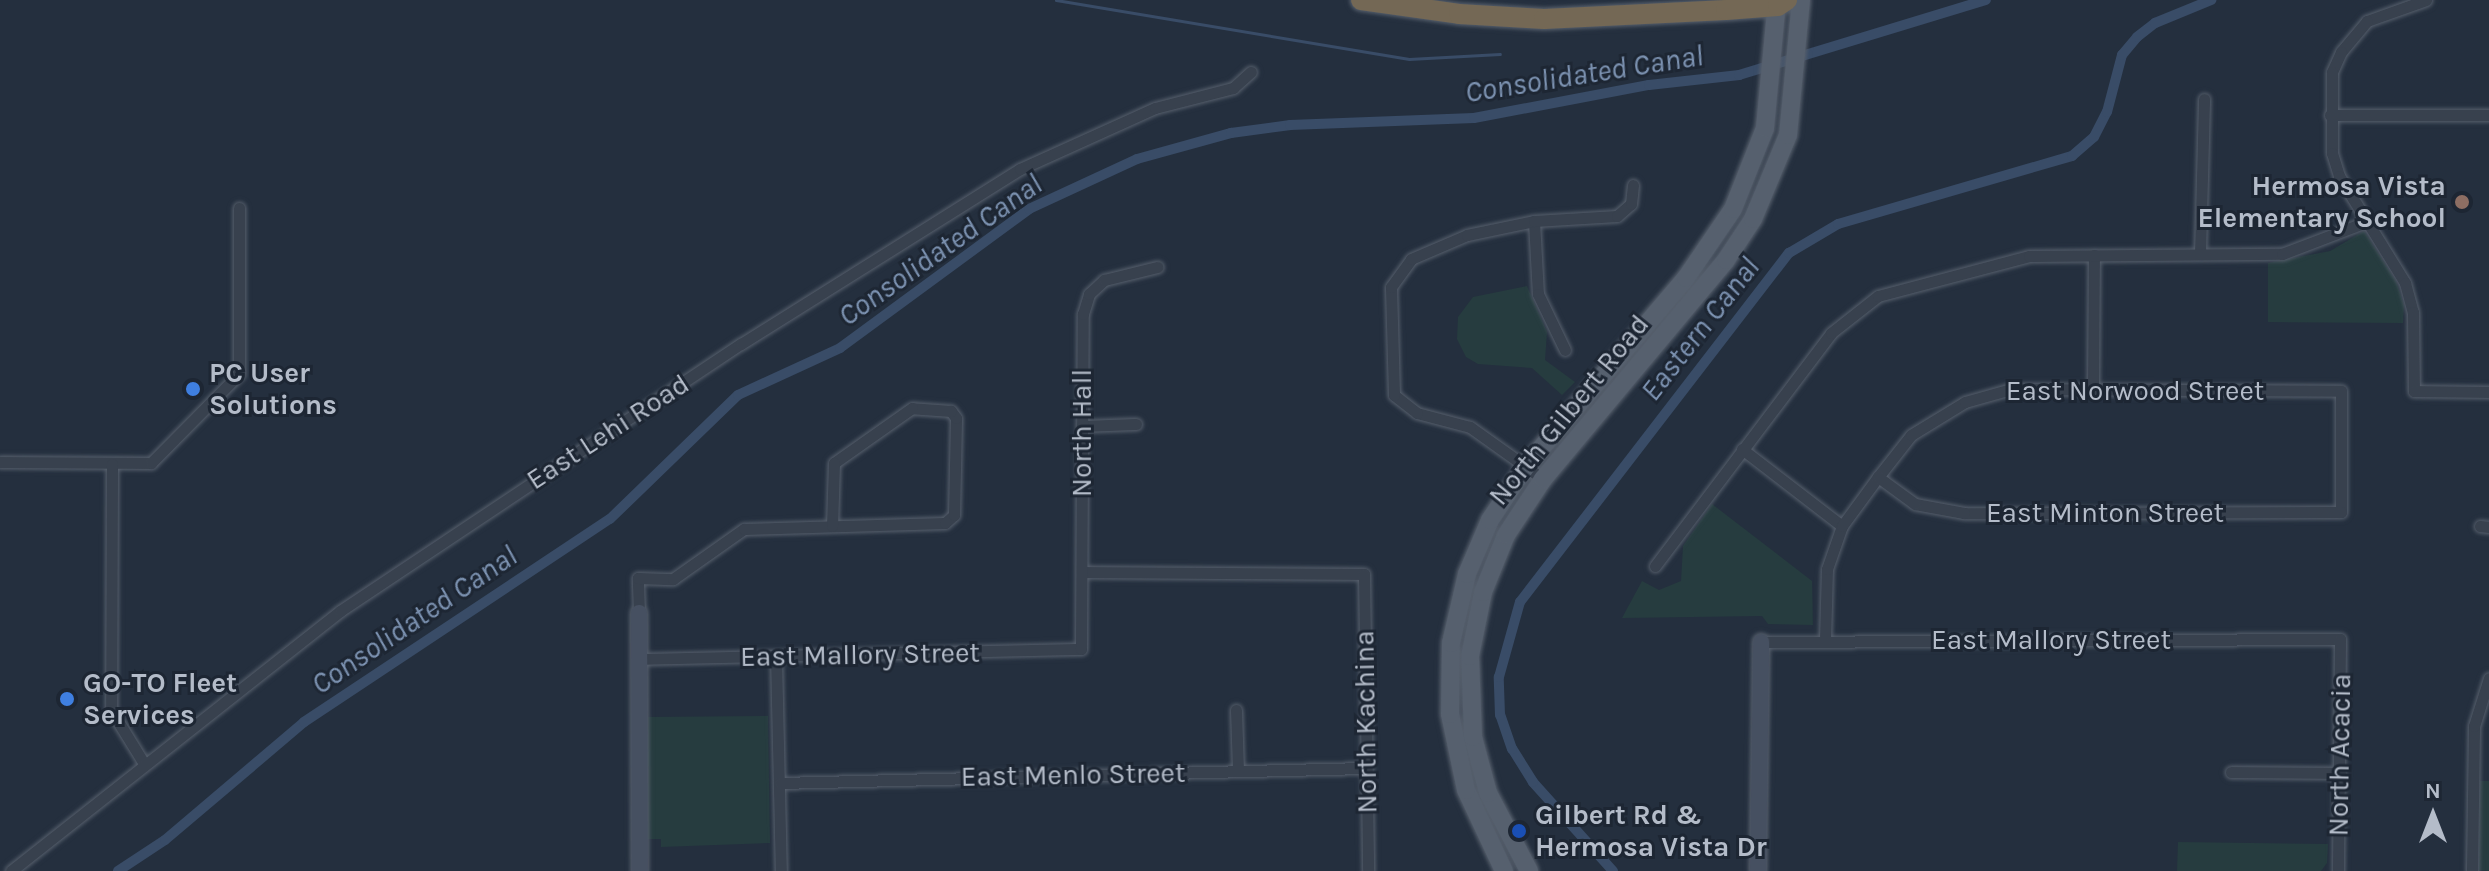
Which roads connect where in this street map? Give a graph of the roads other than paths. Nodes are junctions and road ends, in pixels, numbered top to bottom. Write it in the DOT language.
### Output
graph roads {
  1 [pos="1361,0"];
  2 [pos="1801,0"];
  3 [pos="2426,0"];
  4 [pos="1781,2"];
  5 [pos="1251,72"];
  6 [pos="2204,99"];
  7 [pos="2330,115"];
  8 [pos="2489,115"];
  9 [pos="1633,185"];
  10 [pos="239,208"];
  11 [pos="1534,221"];
  12 [pos="2369,221"];
  13 [pos="2200,254"];
  14 [pos="2094,255"];
  15 [pos="1157,267"];
  16 [pos="1565,350"];
  17 [pos="2093,389"];
  18 [pos="2489,392"];
  19 [pos="1136,424"];
  20 [pos="1082,426"];
  21 [pos="1742,449"];
  22 [pos="0,462"];
  23 [pos="112,464"];
  24 [pos="1526,466"];
  25 [pos="1878,477"];
  26 [pos="1543,479"];
  27 [pos="2341,512"];
  28 [pos="832,526"];
  29 [pos="1842,526"];
  30 [pos="1655,566"];
  31 [pos="1082,572"];
  32 [pos="639,613"];
  33 [pos="2340,639"];
  34 [pos="1825,640"];
  35 [pos="1761,642"];
  36 [pos="1081,649"];
  37 [pos="776,657"];
  38 [pos="639,659"];
  39 [pos="2471,680"];
  40 [pos="2487,683"];
  41 [pos="1236,710"];
  42 [pos="143,762"];
  43 [pos="1365,768"];
  44 [pos="1238,771"];
  45 [pos="2231,772"];
  46 [pos="2340,773"];
  47 [pos="780,783"];
  48 [pos="1526,870"];
  49 [pos="11,871"];
  50 [pos="640,871"];
  51 [pos="781,871"];
  52 [pos="1368,871"];
  53 [pos="1504,871"];
  54 [pos="1758,871"];
  55 [pos="2338,871"];
  56 [pos="2472,871"];
  1 -- 4 [label="highway"];
  2 -- 26 [label="main road, North Gilbert Road"];
  3 -- 7 [label="street"];
  4 -- 24 [label="main road, North Gilbert Road"];
  5 -- 42 [label="street, East Lehi Road"];
  6 -- 13 [label="street"];
  7 -- 8 [label="street"];
  7 -- 12 [label="street"];
  9 -- 11 [label="street"];
  10 -- 23 [label="street"];
  11 -- 16 [label="street"];
  11 -- 24 [label="street"];
  12 -- 13 [label="street"];
  12 -- 18 [label="street"];
  13 -- 14 [label="street"];
  14 -- 17 [label="street"];
  14 -- 21 [label="street"];
  15 -- 20 [label="street, North Hall"];
  17 -- 25 [label="street, East Norwood Street"];
  17 -- 27 [label="street, East Norwood Street"];
  19 -- 20 [label="street"];
  20 -- 31 [label="street, North Hall"];
  21 -- 29 [label="street"];
  21 -- 30 [label="street"];
  22 -- 23 [label="street"];
  23 -- 42 [label="street"];
  24 -- 26 [label="street"];
  24 -- 53 [label="main road, North Gilbert Road"];
  25 -- 27 [label="street, East Minton Street"];
  25 -- 29 [label="street, East Norwood Street"];
  26 -- 48 [label="main road, North Gilbert Road"];
  28 -- 28 [label="street"];
  28 -- 32 [label="street"];
  29 -- 34 [label="street, East Norwood Street"];
  31 -- 36 [label="street, North Hall"];
  31 -- 43 [label="street, North Kachina"];
  32 -- 38 [label="street"];
  33 -- 34 [label="street, East Mallory Street"];
  33 -- 46 [label="street, North Acacia"];
  34 -- 35 [label="street, East Mallory Street"];
  35 -- 54 [label="street"];
  36 -- 37 [label="street, East Mallory Street"];
  37 -- 38 [label="street, East Mallory Street"];
  37 -- 47 [label="street"];
  38 -- 50 [label="street"];
  39 -- 40 [label="street"];
  40 -- 56 [label="street"];
  41 -- 44 [label="street"];
  42 -- 49 [label="street, East Lehi Road"];
  43 -- 44 [label="street, East Menlo Street"];
  43 -- 52 [label="street, North Kachina"];
  44 -- 47 [label="street, East Menlo Street"];
  45 -- 46 [label="street"];
  46 -- 55 [label="street, North Acacia"];
  47 -- 51 [label="street"];
}
